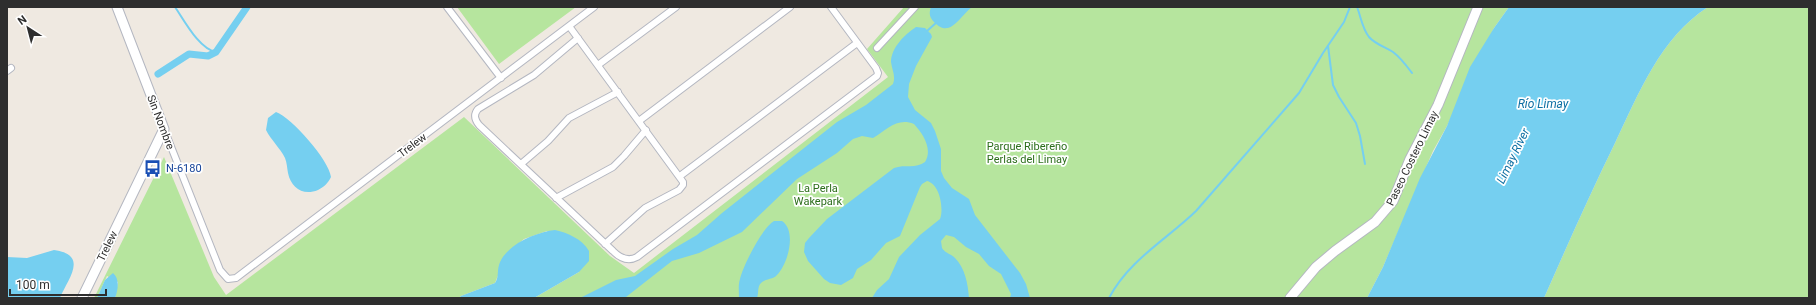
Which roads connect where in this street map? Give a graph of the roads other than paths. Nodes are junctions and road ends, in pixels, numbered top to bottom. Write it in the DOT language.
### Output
graph roads {
  1 [pos="117,7"];
  2 [pos="446,7"];
  3 [pos="594,7"];
  4 [pos="676,7"];
  5 [pos="790,7"];
  6 [pos="831,7"];
  7 [pos="915,7"];
  8 [pos="1478,7"];
  9 [pos="569,26"];
  10 [pos="578,38"];
  11 [pos="857,43"];
  12 [pos="877,48"];
  13 [pos="598,65"];
  14 [pos="501,78"];
  15 [pos="618,92"];
  16 [pos="639,121"];
  17 [pos="164,129"];
  18 [pos="646,130"];
  19 [pos="521,164"];
  20 [pos="680,176"];
  21 [pos="556,198"];
  22 [pos="605,244"];
  23 [pos="228,279"];
  24 [pos="82,298"];
  25 [pos="1290,298"];
  1 -- 17 [label="street, Sin Nombre"];
  2 -- 14 [label="street"];
  3 -- 9 [label="street, Trelew"];
  4 -- 13 [label="street"];
  5 -- 16 [label="street"];
  6 -- 11 [label="street"];
  7 -- 12 [label="street"];
  8 -- 25 [label="street, Paseo Costero Limay"];
  9 -- 10 [label="street"];
  9 -- 14 [label="street, Trelew"];
  10 -- 13 [label="street"];
  10 -- 19 [label="street"];
  11 -- 20 [label="street"];
  11 -- 22 [label="street"];
  13 -- 15 [label="street"];
  14 -- 23 [label="street, Trelew"];
  15 -- 16 [label="street"];
  15 -- 19 [label="street"];
  16 -- 18 [label="street"];
  17 -- 23 [label="street, Sin Nombre"];
  17 -- 24 [label="street, Trelew"];
  18 -- 20 [label="street"];
  18 -- 21 [label="street"];
  19 -- 21 [label="street"];
  20 -- 22 [label="street"];
  21 -- 22 [label="street"];
}
